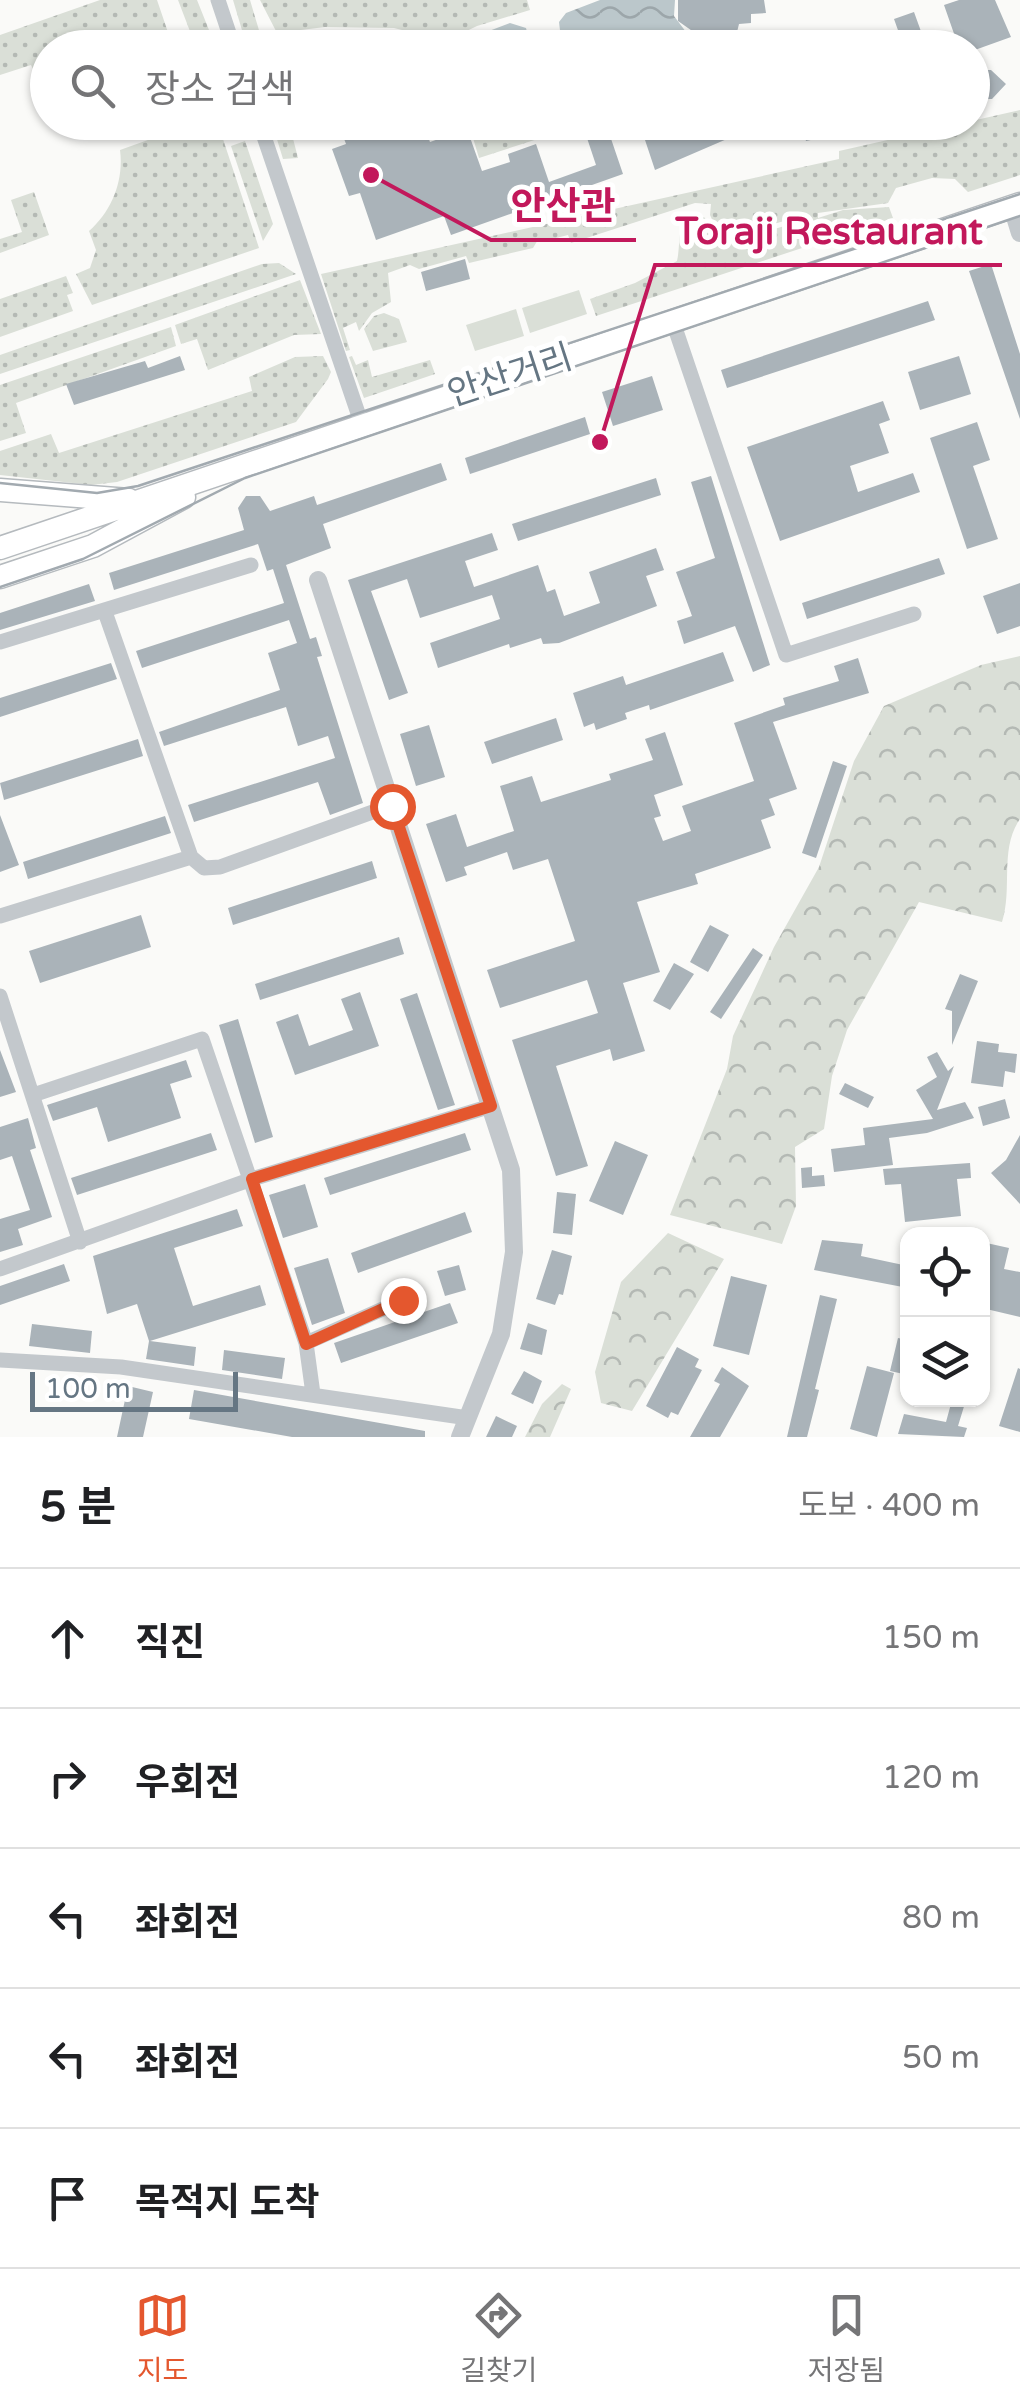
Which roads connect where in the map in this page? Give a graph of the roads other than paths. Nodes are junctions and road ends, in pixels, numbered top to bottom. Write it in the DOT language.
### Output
graph roads {
  1 [pos="218,0"];
  2 [pos="228,30"];
  3 [pos="264,140"];
  4 [pos="1016,205"];
  5 [pos="1020,233"];
  6 [pos="673,322"];
  7 [pos="362,425"];
  8 [pos="234,469"];
  9 [pos="0,490"];
  10 [pos="142,500"];
  11 [pos="0,548"];
  12 [pos="251,565"];
  13 [pos="0,578"];
  14 [pos="318,580"];
  15 [pos="106,612"];
  16 [pos="914,614"];
  17 [pos="0,642"];
  18 [pos="392,806"];
  19 [pos="191,857"];
  20 [pos="0,916"];
  21 [pos="0,996"];
  22 [pos="33,1095"];
  23 [pos="491,1106"];
  24 [pos="252,1179"];
  25 [pos="80,1242"];
  26 [pos="0,1269"];
  27 [pos="403,1300"];
  28 [pos="306,1344"];
  29 [pos="0,1360"];
  30 [pos="313,1394"];
  31 [pos="468,1418"];
  32 [pos="460,1437"];
  1 -- 2 [label="street"];
  3 -- 7 [label="street"];
  4 -- 5 [label="street"];
  4 -- 6 [label="main road, 안산거리"];
  6 -- 7 [label="main road, 안산거리"];
  6 -- 16 [label="street"];
  7 -- 8 [label="main road, 안산거리"];
  8 -- 10 [label="main road, 안산거리"];
  8 -- 13 [label="main road"];
  9 -- 10 [label="main road"];
  10 -- 11 [label="main road, 안산거리"];
  12 -- 15 [label="street"];
  14 -- 18 [label="street"];
  15 -- 17 [label="street"];
  15 -- 19 [label="street"];
  18 -- 19 [label="street"];
  18 -- 23 [label="street"];
  19 -- 20 [label="street"];
  21 -- 22 [label="street"];
  22 -- 24 [label="street"];
  22 -- 25 [label="street"];
  23 -- 24 [label="street"];
  23 -- 31 [label="street"];
  24 -- 25 [label="street"];
  24 -- 28 [label="street"];
  25 -- 26 [label="street"];
  27 -- 28 [label="street"];
  28 -- 30 [label="street"];
  29 -- 30 [label="street"];
  30 -- 31 [label="street"];
  31 -- 32 [label="street"];
}
